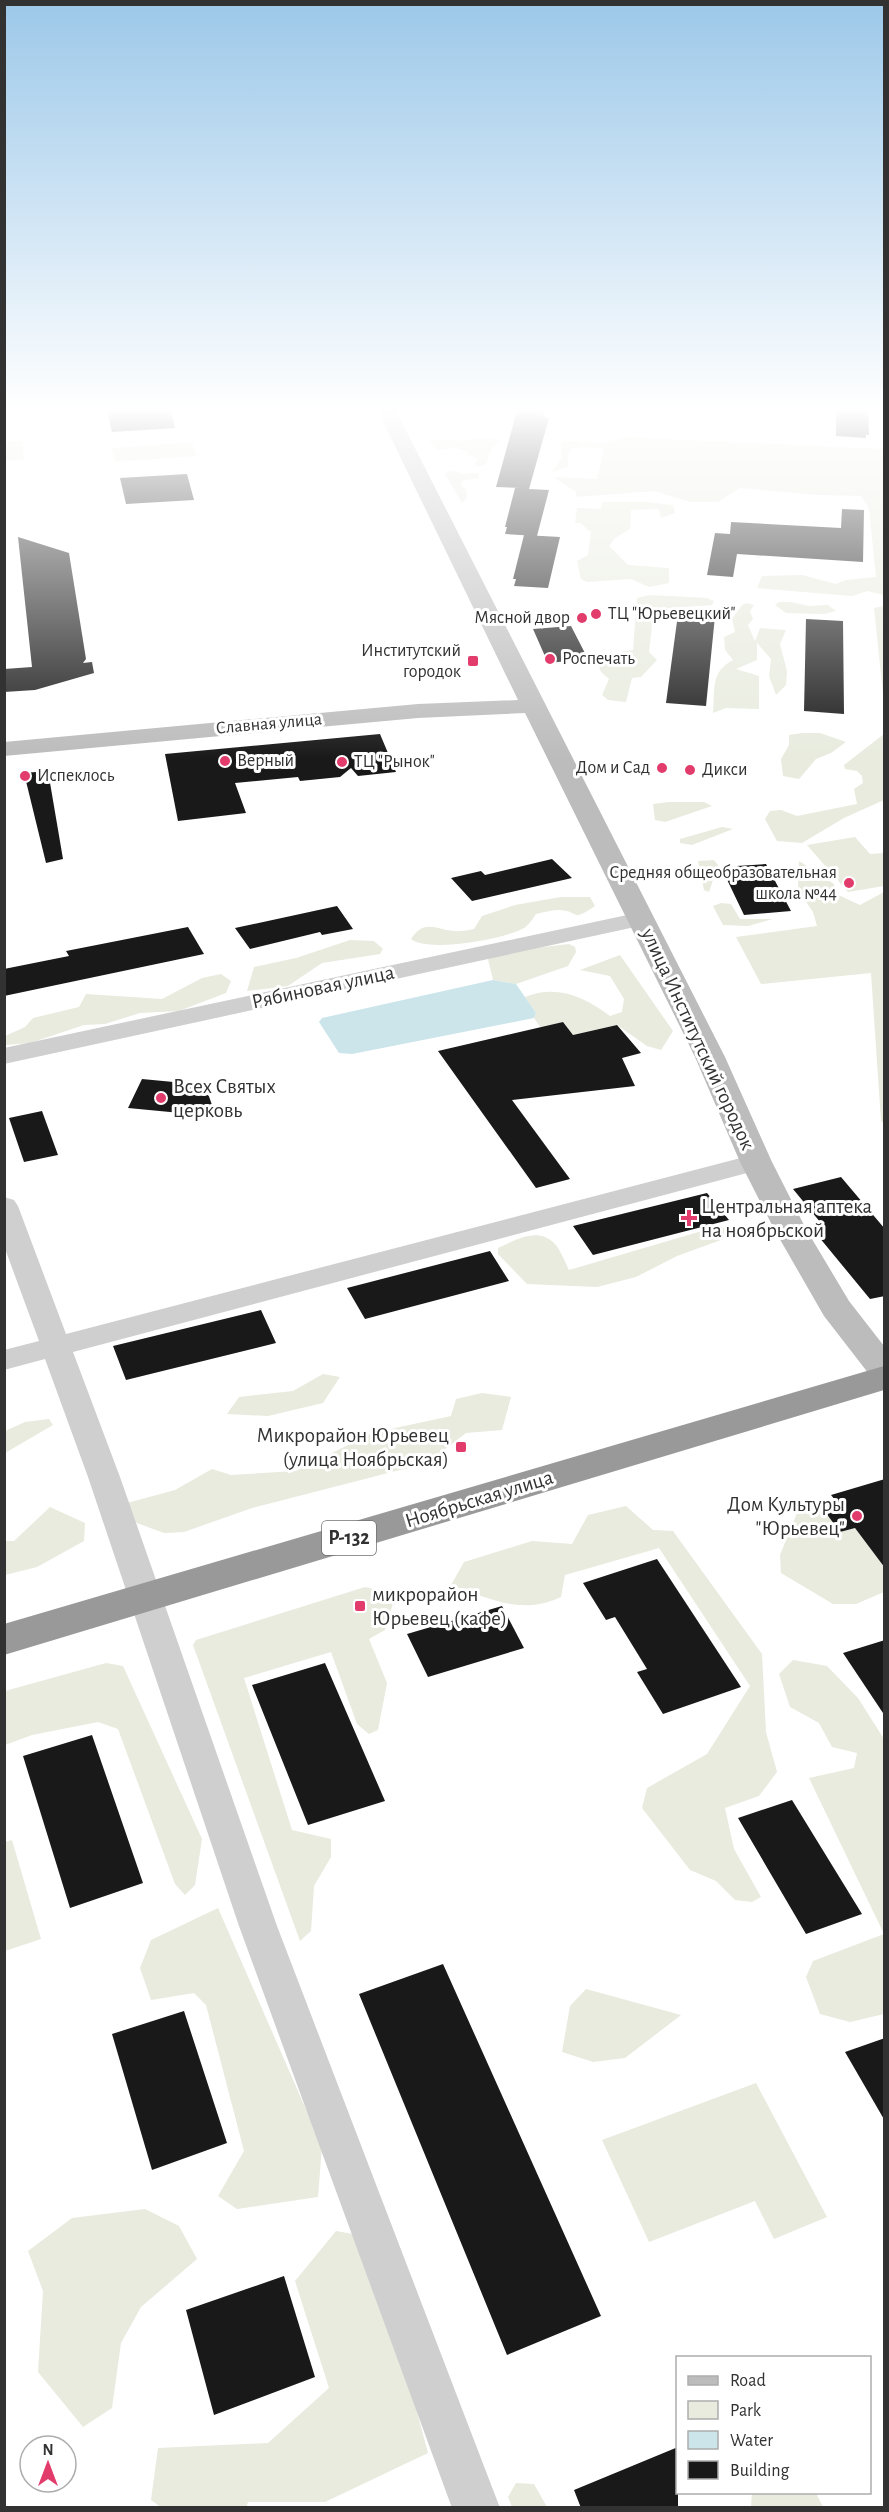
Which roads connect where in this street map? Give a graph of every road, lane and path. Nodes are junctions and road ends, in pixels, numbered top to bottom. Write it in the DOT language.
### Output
graph roads {
  1 [pos="444,524"];
  2 [pos="533,706"];
  3 [pos="4,748"];
  4 [pos="641,919"];
  5 [pos="4,1056"];
  6 [pos="756,1162"];
  7 [pos="7,1222"];
  8 [pos="56,1347"];
  9 [pos="4,1360"];
  10 [pos="885,1370"];
  11 [pos="885,1378"];
  12 [pos="144,1598"];
  13 [pos="4,1640"];
  14 [pos="476,2508"];
  1 -- 2 [label="street, улица Институтский городок"];
  2 -- 3 [label="street, Славная улица"];
  2 -- 4 [label="street, улица Институтский городок"];
  4 -- 5 [label="street, Рябиновая улица"];
  4 -- 6 [label="street, улица Институтский городок"];
  6 -- 8 [label="street"];
  6 -- 10 [label="street, улица Институтский городок"];
  7 -- 8 [label="street"];
  8 -- 9 [label="street"];
  8 -- 12 [label="street"];
  11 -- 12 [label="highway, Ноябрьская улица / Р-132"];
  12 -- 13 [label="highway, Ноябрьская улица / Р-132"];
  12 -- 14 [label="street"];
}
